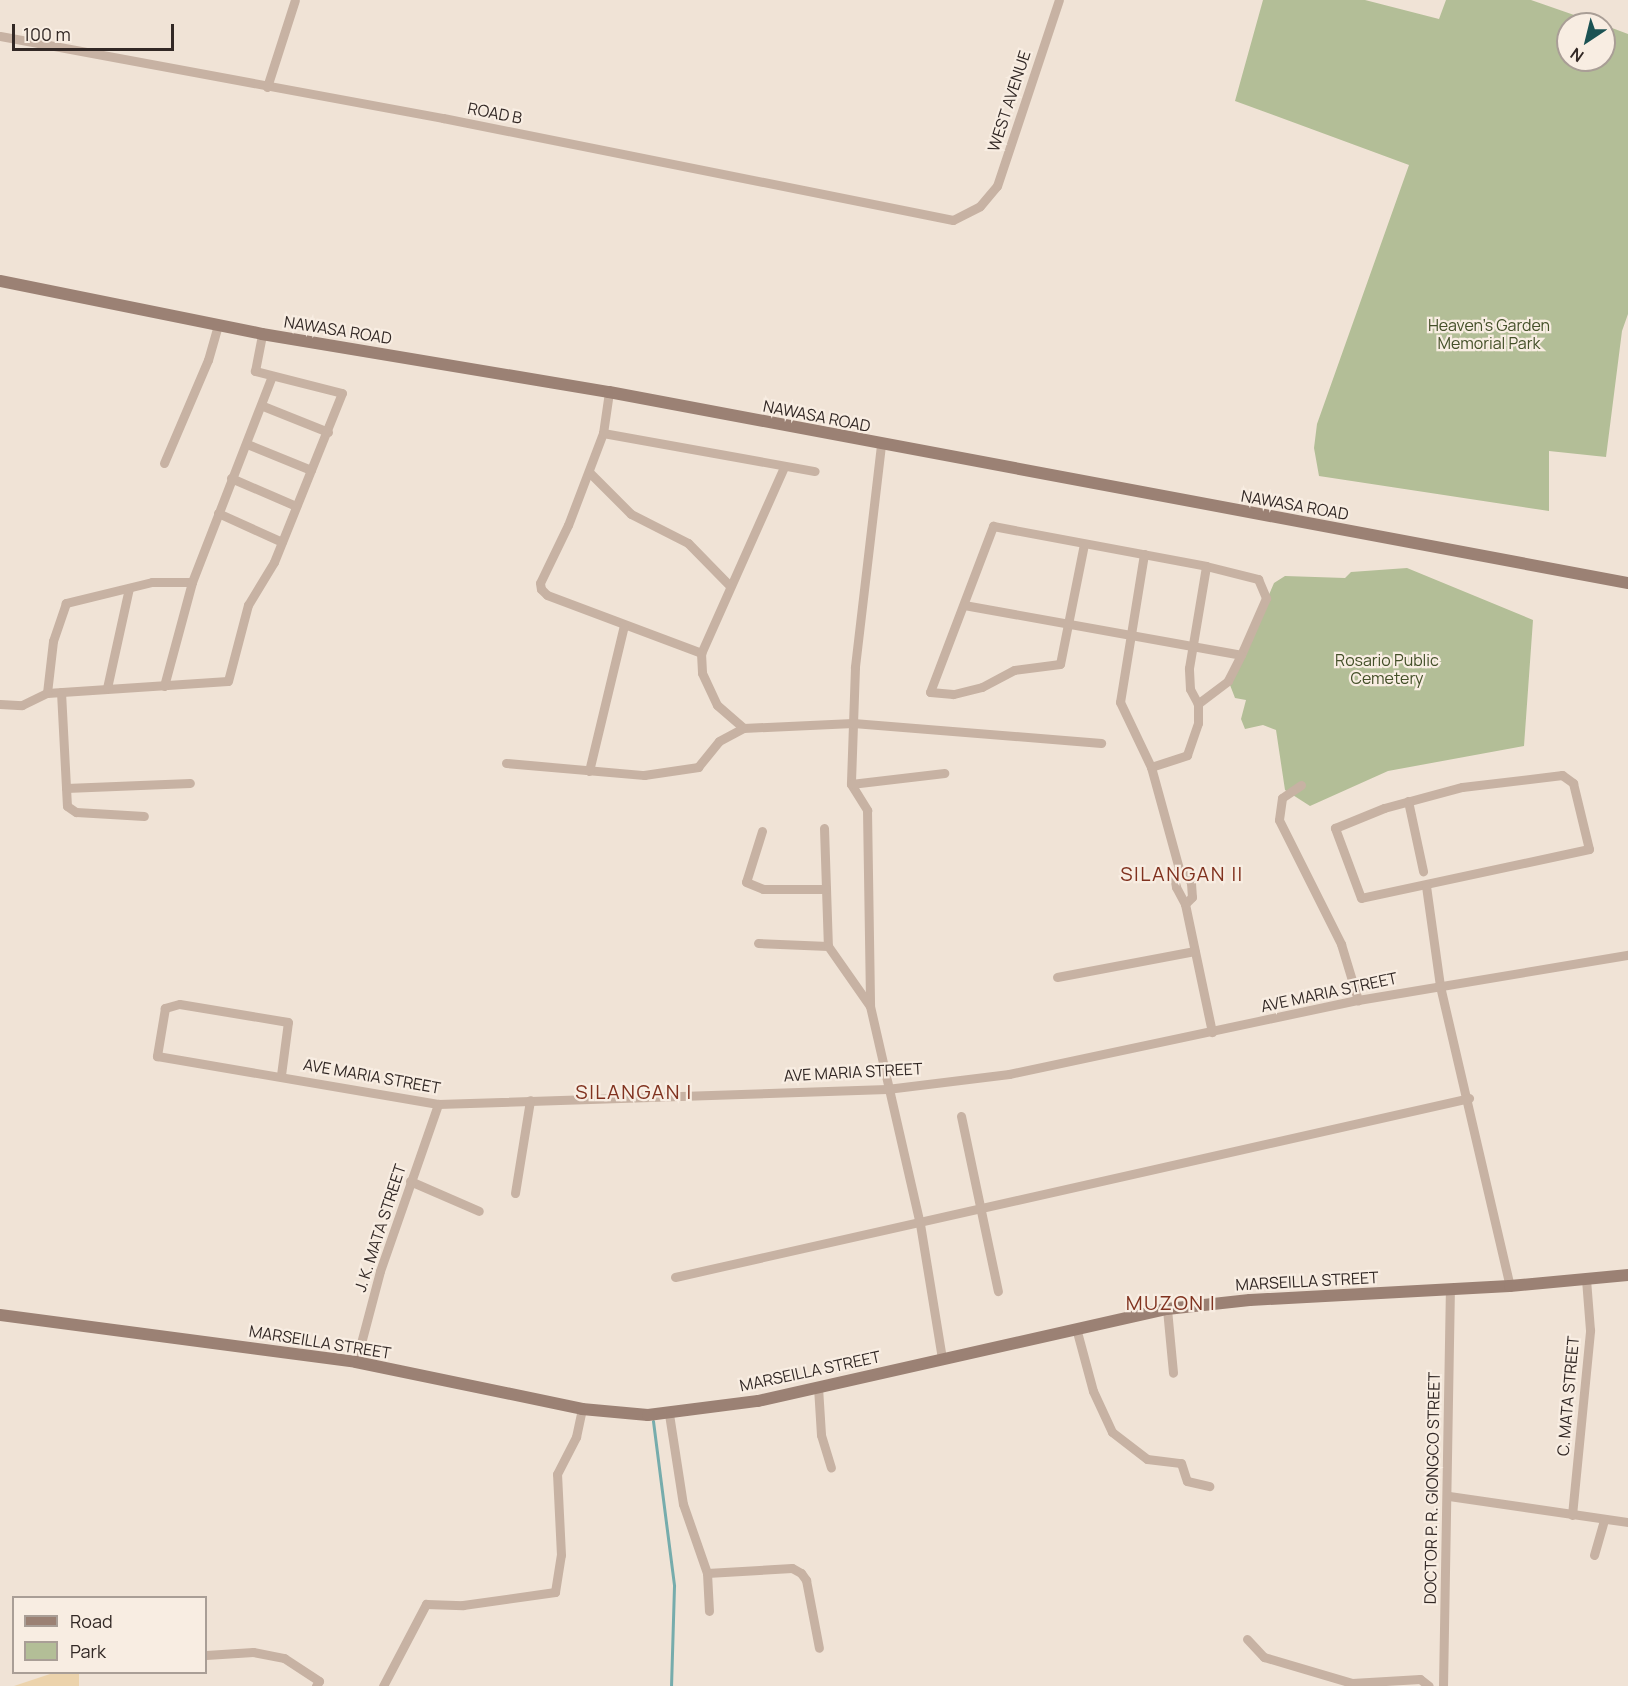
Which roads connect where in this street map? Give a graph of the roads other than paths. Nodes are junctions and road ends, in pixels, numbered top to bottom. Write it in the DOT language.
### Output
graph roads {
  1 [pos="295,0"];
  2 [pos="1059,0"];
  3 [pos="0,36"];
  4 [pos="267,87"];
  5 [pos="980,206"];
  6 [pos="0,281"];
  7 [pos="218,326"];
  8 [pos="262,334"];
  9 [pos="271,378"];
  10 [pos="609,392"];
  11 [pos="263,406"];
  12 [pos="328,432"];
  13 [pos="603,433"];
  14 [pos="247,444"];
  15 [pos="881,445"];
  16 [pos="164,462"];
  17 [pos="784,467"];
  18 [pos="311,470"];
  19 [pos="815,471"];
  20 [pos="589,472"];
  21 [pos="231,478"];
  22 [pos="296,506"];
  23 [pos="218,513"];
  24 [pos="282,542"];
  25 [pos="1084,544"];
  26 [pos="1144,554"];
  27 [pos="1206,566"];
  28 [pos="192,582"];
  29 [pos="1628,583"];
  30 [pos="729,585"];
  31 [pos="129,588"];
  32 [pos="964,604"];
  33 [pos="1071,622"];
  34 [pos="624,625"];
  35 [pos="1131,633"];
  36 [pos="1192,643"];
  37 [pos="701,653"];
  38 [pos="1241,655"];
  39 [pos="164,686"];
  40 [pos="107,688"];
  41 [pos="61,692"];
  42 [pos="47,693"];
  43 [pos="0,704"];
  44 [pos="1198,704"];
  45 [pos="853,723"];
  46 [pos="743,728"];
  47 [pos="1101,743"];
  48 [pos="506,763"];
  49 [pos="1151,767"];
  50 [pos="589,771"];
  51 [pos="944,773"];
  52 [pos="190,783"];
  53 [pos="851,784"];
  54 [pos="1301,785"];
  55 [pos="66,788"];
  56 [pos="1408,801"];
  57 [pos="144,816"];
  58 [pos="824,828"];
  59 [pos="762,831"];
  60 [pos="1179,869"];
  61 [pos="1423,871"];
  62 [pos="1426,886"];
  63 [pos="826,889"];
  64 [pos="1185,904"];
  65 [pos="758,944"];
  66 [pos="828,946"];
  67 [pos="1195,951"];
  68 [pos="1628,955"];
  69 [pos="1057,977"];
  70 [pos="1440,986"];
  71 [pos="1358,1000"];
  72 [pos="870,1006"];
  73 [pos="1212,1032"];
  74 [pos="280,1075"];
  75 [pos="887,1089"];
  76 [pos="1469,1098"];
  77 [pos="530,1100"];
  78 [pos="438,1104"];
  79 [pos="961,1116"];
  80 [pos="410,1181"];
  81 [pos="515,1193"];
  82 [pos="981,1210"];
  83 [pos="479,1211"];
  84 [pos="920,1224"];
  85 [pos="1628,1275"];
  86 [pos="675,1277"];
  87 [pos="1586,1279"];
  88 [pos="1510,1286"];
  89 [pos="1450,1290"];
  90 [pos="998,1291"];
  91 [pos="1167,1309"];
  92 [pos="0,1316"];
  93 [pos="1076,1328"];
  94 [pos="942,1359"];
  95 [pos="356,1362"];
  96 [pos="1173,1373"];
  97 [pos="818,1387"];
  98 [pos="582,1409"];
  99 [pos="669,1414"];
  100 [pos="831,1467"];
  101 [pos="1209,1486"];
  102 [pos="1449,1496"];
  103 [pos="1572,1515"];
  104 [pos="1604,1519"];
  105 [pos="1628,1522"];
  106 [pos="1594,1555"];
  107 [pos="707,1574"];
  108 [pos="709,1611"];
  109 [pos="1247,1640"];
  110 [pos="819,1648"];
  111 [pos="207,1654"];
  112 [pos="316,1686"];
  113 [pos="383,1686"];
  114 [pos="1428,1686"];
  115 [pos="1443,1686"];
  1 -- 4 [label="street"];
  2 -- 5 [label="street, WEST AVENUE"];
  3 -- 4 [label="street, ROAD B"];
  4 -- 5 [label="street, ROAD B"];
  6 -- 7 [label="main road, NAWASA ROAD"];
  7 -- 8 [label="main road, NAWASA ROAD"];
  7 -- 16 [label="street"];
  8 -- 9 [label="street"];
  8 -- 10 [label="main road, NAWASA ROAD"];
  9 -- 11 [label="street"];
  9 -- 12 [label="street"];
  10 -- 13 [label="street"];
  10 -- 15 [label="main road, NAWASA ROAD"];
  11 -- 12 [label="street"];
  11 -- 14 [label="street"];
  12 -- 18 [label="street"];
  13 -- 17 [label="street"];
  13 -- 20 [label="street"];
  14 -- 18 [label="street"];
  14 -- 21 [label="street"];
  15 -- 29 [label="main road, NAWASA ROAD"];
  15 -- 45 [label="street"];
  17 -- 19 [label="street"];
  17 -- 30 [label="street"];
  18 -- 22 [label="street"];
  20 -- 30 [label="street"];
  20 -- 34 [label="street"];
  21 -- 22 [label="street"];
  21 -- 23 [label="street"];
  22 -- 24 [label="street"];
  23 -- 24 [label="street"];
  23 -- 28 [label="street"];
  24 -- 39 [label="street"];
  25 -- 26 [label="street"];
  25 -- 32 [label="street"];
  25 -- 33 [label="street"];
  26 -- 27 [label="street"];
  26 -- 35 [label="street"];
  27 -- 36 [label="street"];
  27 -- 38 [label="street"];
  28 -- 31 [label="street"];
  28 -- 39 [label="street"];
  30 -- 37 [label="street"];
  31 -- 40 [label="street"];
  31 -- 42 [label="street"];
  32 -- 33 [label="street"];
  32 -- 33 [label="street"];
  33 -- 35 [label="street"];
  34 -- 37 [label="street"];
  34 -- 50 [label="street"];
  35 -- 36 [label="street"];
  35 -- 49 [label="street"];
  36 -- 38 [label="street"];
  36 -- 44 [label="street"];
  37 -- 46 [label="street"];
  38 -- 44 [label="street"];
  39 -- 40 [label="street"];
  40 -- 41 [label="street"];
  41 -- 42 [label="street"];
  41 -- 55 [label="street"];
  42 -- 43 [label="street"];
  44 -- 49 [label="street"];
  45 -- 46 [label="street"];
  45 -- 47 [label="street"];
  45 -- 53 [label="street"];
  46 -- 50 [label="street"];
  48 -- 50 [label="street"];
  49 -- 60 [label="street"];
  51 -- 53 [label="street"];
  52 -- 55 [label="street"];
  53 -- 72 [label="street"];
  54 -- 71 [label="street"];
  55 -- 57 [label="street"];
  56 -- 61 [label="street"];
  56 -- 62 [label="street"];
  56 -- 62 [label="street"];
  58 -- 63 [label="street"];
  59 -- 63 [label="street"];
  60 -- 64 [label="street"];
  60 -- 64 [label="street"];
  62 -- 70 [label="street"];
  63 -- 66 [label="street"];
  64 -- 67 [label="street"];
  65 -- 66 [label="street"];
  66 -- 72 [label="street"];
  67 -- 69 [label="street"];
  67 -- 73 [label="street"];
  68 -- 70 [label="street, AVE MARIA STREET"];
  70 -- 71 [label="street, AVE MARIA STREET"];
  70 -- 76 [label="street"];
  71 -- 73 [label="street, AVE MARIA STREET"];
  72 -- 75 [label="street"];
  73 -- 75 [label="street, AVE MARIA STREET"];
  74 -- 74 [label="street, AVE MARIA STREET"];
  74 -- 78 [label="street, AVE MARIA STREET"];
  75 -- 77 [label="street, AVE MARIA STREET"];
  75 -- 84 [label="street"];
  76 -- 82 [label="street"];
  76 -- 88 [label="street"];
  77 -- 78 [label="street, AVE MARIA STREET"];
  77 -- 81 [label="street"];
  78 -- 80 [label="street, J. K. MATA STREET"];
  79 -- 82 [label="street"];
  80 -- 83 [label="street"];
  80 -- 95 [label="street, J. K. MATA STREET"];
  82 -- 84 [label="street"];
  82 -- 90 [label="street"];
  84 -- 86 [label="street"];
  84 -- 94 [label="street"];
  85 -- 87 [label="main road, MARSEILLA STREET"];
  87 -- 88 [label="main road, MARSEILLA STREET"];
  87 -- 103 [label="street, C. MATA STREET"];
  88 -- 89 [label="main road, MARSEILLA STREET"];
  89 -- 91 [label="main road, MARSEILLA STREET"];
  89 -- 102 [label="street, DOCTOR P. R. GIONGCO STREET"];
  91 -- 93 [label="main road, MARSEILLA STREET"];
  91 -- 96 [label="street"];
  92 -- 95 [label="main road, MARSEILLA STREET"];
  93 -- 94 [label="main road, MARSEILLA STREET"];
  93 -- 101 [label="street"];
  94 -- 97 [label="main road, MARSEILLA STREET"];
  95 -- 98 [label="main road, MARSEILLA STREET"];
  97 -- 99 [label="main road, MARSEILLA STREET"];
  97 -- 100 [label="street"];
  98 -- 99 [label="main road, MARSEILLA STREET"];
  98 -- 113 [label="street"];
  99 -- 107 [label="street"];
  102 -- 103 [label="street"];
  102 -- 115 [label="street, DOCTOR P. R. GIONGCO STREET"];
  103 -- 104 [label="street"];
  104 -- 105 [label="street"];
  104 -- 106 [label="street"];
  107 -- 108 [label="street"];
  107 -- 110 [label="street"];
  109 -- 114 [label="street"];
  111 -- 112 [label="street"];
}
